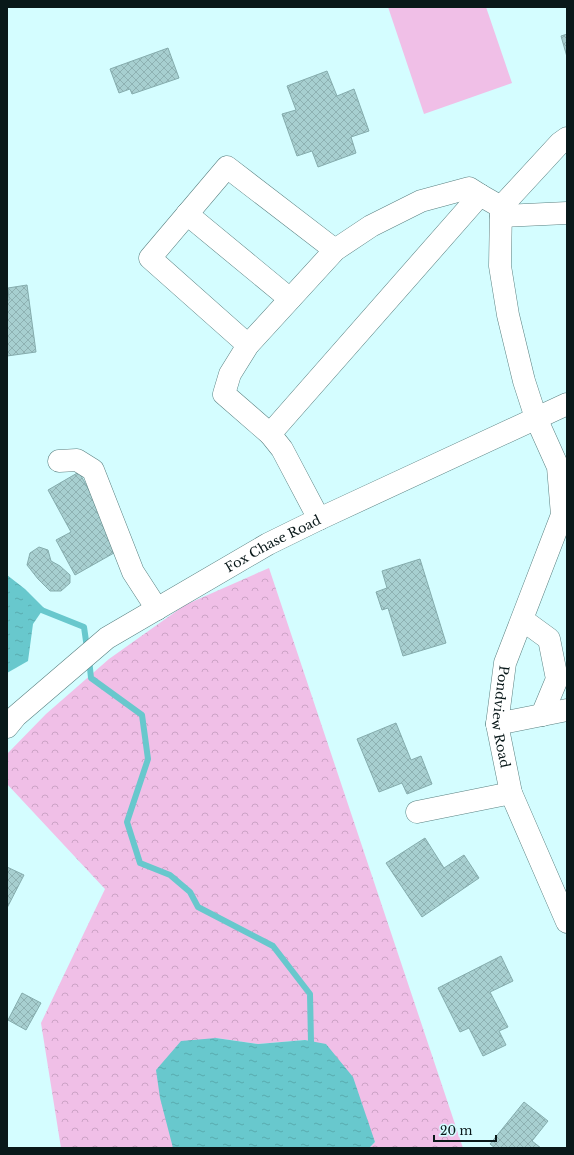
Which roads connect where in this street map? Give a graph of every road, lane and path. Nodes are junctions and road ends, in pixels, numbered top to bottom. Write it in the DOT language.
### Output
graph roads {
  1 [pos="567,138"];
  2 [pos="480,195"];
  3 [pos="501,212"];
  4 [pos="567,213"];
  5 [pos="187,214"];
  6 [pos="335,250"];
  7 [pos="290,299"];
  8 [pos="248,346"];
  9 [pos="567,404"];
  10 [pos="536,418"];
  11 [pos="270,434"];
  12 [pos="59,461"];
  13 [pos="319,519"];
  14 [pos="157,609"];
  15 [pos="522,620"];
  16 [pos="567,710"];
  17 [pos="542,715"];
  18 [pos="497,724"];
  19 [pos="7,727"];
  20 [pos="511,793"];
  21 [pos="417,812"];
  22 [pos="567,922"];
  1 -- 3 [label="street"];
  2 -- 3 [label="street"];
  2 -- 6 [label="street"];
  2 -- 11 [label="street"];
  3 -- 4 [label="street"];
  3 -- 10 [label="street, Pondview Road"];
  5 -- 6 [label="street"];
  5 -- 7 [label="street"];
  5 -- 8 [label="street"];
  6 -- 7 [label="street"];
  7 -- 8 [label="street"];
  8 -- 11 [label="street"];
  9 -- 10 [label="street, Fox Chase Road"];
  10 -- 13 [label="street, Fox Chase Road"];
  10 -- 15 [label="street, Pondview Road"];
  11 -- 13 [label="street"];
  12 -- 14 [label="street"];
  13 -- 14 [label="street, Fox Chase Road"];
  14 -- 19 [label="street, Fox Chase Road"];
  15 -- 17 [label="street"];
  15 -- 18 [label="street, Pondview Road"];
  16 -- 17 [label="street"];
  17 -- 18 [label="street"];
  18 -- 20 [label="street, Pondview Road"];
  20 -- 21 [label="street"];
  20 -- 22 [label="street, Pondview Road"];
}
